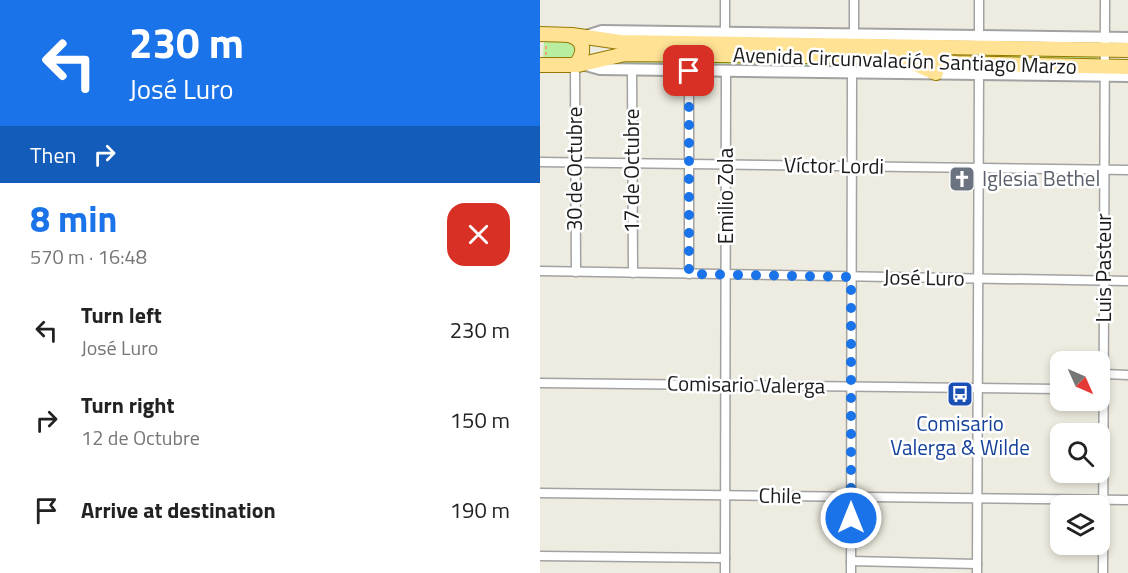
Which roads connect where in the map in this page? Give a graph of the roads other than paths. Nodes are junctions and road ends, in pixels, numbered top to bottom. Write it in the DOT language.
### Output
graph roads {
  1 [pos="725,0"];
  2 [pos="854,0"];
  3 [pos="979,0"];
  4 [pos="1105,0"];
  5 [pos="725,33"];
  6 [pos="854,34"];
  7 [pos="575,36"];
  8 [pos="543,38"];
  9 [pos="1128,38"];
  10 [pos="979,41"];
  11 [pos="1105,44"];
  12 [pos="1128,50"];
  13 [pos="849,57"];
  14 [pos="543,62"];
  15 [pos="578,65"];
  16 [pos="1128,68"];
  17 [pos="979,69"];
  18 [pos="632,70"];
  19 [pos="689,71"];
  20 [pos="726,71"];
  21 [pos="1105,71"];
  22 [pos="852,73"];
  23 [pos="936,73"];
  24 [pos="1128,76"];
  25 [pos="540,162"];
  26 [pos="575,163"];
  27 [pos="632,164"];
  28 [pos="689,164"];
  29 [pos="726,165"];
  30 [pos="852,166"];
  31 [pos="978,168"];
  32 [pos="1104,170"];
  33 [pos="1128,170"];
  34 [pos="540,272"];
  35 [pos="576,272"];
  36 [pos="633,273"];
  37 [pos="689,274"];
  38 [pos="726,274"];
  39 [pos="851,277"];
  40 [pos="978,279"];
  41 [pos="1104,281"];
  42 [pos="1128,281"];
  43 [pos="1104,351"];
  44 [pos="1110,375"];
  45 [pos="1128,375"];
  46 [pos="540,383"];
  47 [pos="726,385"];
  48 [pos="851,387"];
  49 [pos="978,388"];
  50 [pos="1050,389"];
  51 [pos="1102,411"];
  52 [pos="540,493"];
  53 [pos="725,495"];
  54 [pos="1104,495"];
  55 [pos="851,497"];
  56 [pos="978,498"];
  57 [pos="1050,499"];
  58 [pos="1110,500"];
  59 [pos="1128,500"];
  60 [pos="1103,555"];
  61 [pos="540,556"];
  62 [pos="725,558"];
  63 [pos="851,561"];
  64 [pos="977,568"];
  65 [pos="725,573"];
  66 [pos="851,573"];
  67 [pos="1103,573"];
  1 -- 5 [label="street"];
  2 -- 6 [label="street"];
  3 -- 10 [label="street"];
  4 -- 11 [label="street, Luis Pasteur"];
  5 -- 6 [label="street"];
  5 -- 7 [label="street"];
  6 -- 10 [label="street"];
  7 -- 8 [label="main road, Avenida Circunvalación Santiago Marzo"];
  7 -- 10 [label="main road, Avenida Circunvalación Santiago Marzo"];
  7 -- 15 [label="main road"];
  9 -- 11 [label="street"];
  10 -- 11 [label="main road, Avenida Circunvalación Santiago Marzo"];
  10 -- 17 [label="street"];
  11 -- 12 [label="main road, Avenida Circunvalación Santiago Marzo"];
  11 -- 21 [label="street, Luis Pasteur"];
  13 -- 15 [label="main road, Avenida Circunvalación Santiago Marzo"];
  13 -- 17 [label="main road, Avenida Circunvalación Santiago Marzo"];
  13 -- 23 [label="main road"];
  14 -- 15 [label="main road, Avenida Circunvalación Santiago Marzo"];
  15 -- 18 [label="street"];
  15 -- 26 [label="street, 30 de Octubre"];
  16 -- 21 [label="main road, Avenida Circunvalación Santiago Marzo"];
  17 -- 21 [label="main road, Avenida Circunvalación Santiago Marzo"];
  17 -- 23 [label="street"];
  17 -- 31 [label="street"];
  18 -- 19 [label="street"];
  18 -- 27 [label="street, 17 de Octubre"];
  19 -- 20 [label="street"];
  19 -- 28 [label="street"];
  20 -- 22 [label="street"];
  20 -- 29 [label="street, Emilio Zola"];
  21 -- 24 [label="street"];
  21 -- 32 [label="street, Luis Pasteur"];
  22 -- 23 [label="street"];
  22 -- 30 [label="street"];
  25 -- 26 [label="street, Víctor Lordi"];
  26 -- 27 [label="street, Víctor Lordi"];
  26 -- 35 [label="street, 30 de Octubre"];
  27 -- 28 [label="street, Víctor Lordi"];
  27 -- 36 [label="street, 17 de Octubre"];
  28 -- 29 [label="street, Víctor Lordi"];
  28 -- 37 [label="street"];
  29 -- 30 [label="street, Víctor Lordi"];
  29 -- 38 [label="street, Emilio Zola"];
  30 -- 31 [label="street, Víctor Lordi"];
  30 -- 39 [label="street"];
  31 -- 32 [label="street, Víctor Lordi"];
  31 -- 40 [label="street"];
  32 -- 33 [label="street, Víctor Lordi"];
  32 -- 41 [label="street, Luis Pasteur"];
  34 -- 35 [label="street, José Luro"];
  35 -- 36 [label="street, José Luro"];
  36 -- 37 [label="street, José Luro"];
  37 -- 38 [label="street, José Luro"];
  38 -- 39 [label="street, José Luro"];
  38 -- 47 [label="street, Emilio Zola"];
  39 -- 40 [label="street, José Luro"];
  39 -- 48 [label="street"];
  40 -- 41 [label="street, José Luro"];
  40 -- 49 [label="street"];
  41 -- 42 [label="street, José Luro"];
  41 -- 43 [label="street, Luis Pasteur"];
  44 -- 45 [label="street"];
  46 -- 47 [label="street, Comisario Valerga"];
  47 -- 48 [label="street, Comisario Valerga"];
  47 -- 53 [label="street, Emilio Zola"];
  48 -- 49 [label="street, Comisario Valerga"];
  48 -- 55 [label="street"];
  49 -- 50 [label="street, Comisario Valerga"];
  49 -- 56 [label="street"];
  51 -- 54 [label="street, Luis Pasteur"];
  52 -- 53 [label="street, Chile"];
  53 -- 55 [label="street, Chile"];
  53 -- 62 [label="street, Emilio Zola"];
  55 -- 56 [label="street, Chile"];
  55 -- 63 [label="street"];
  56 -- 57 [label="street, Chile"];
  56 -- 64 [label="street"];
  58 -- 59 [label="street, Chile"];
  60 -- 67 [label="street, Luis Pasteur"];
  61 -- 62 [label="street"];
  62 -- 65 [label="street, Emilio Zola"];
  63 -- 64 [label="street"];
  63 -- 66 [label="street"];
}
